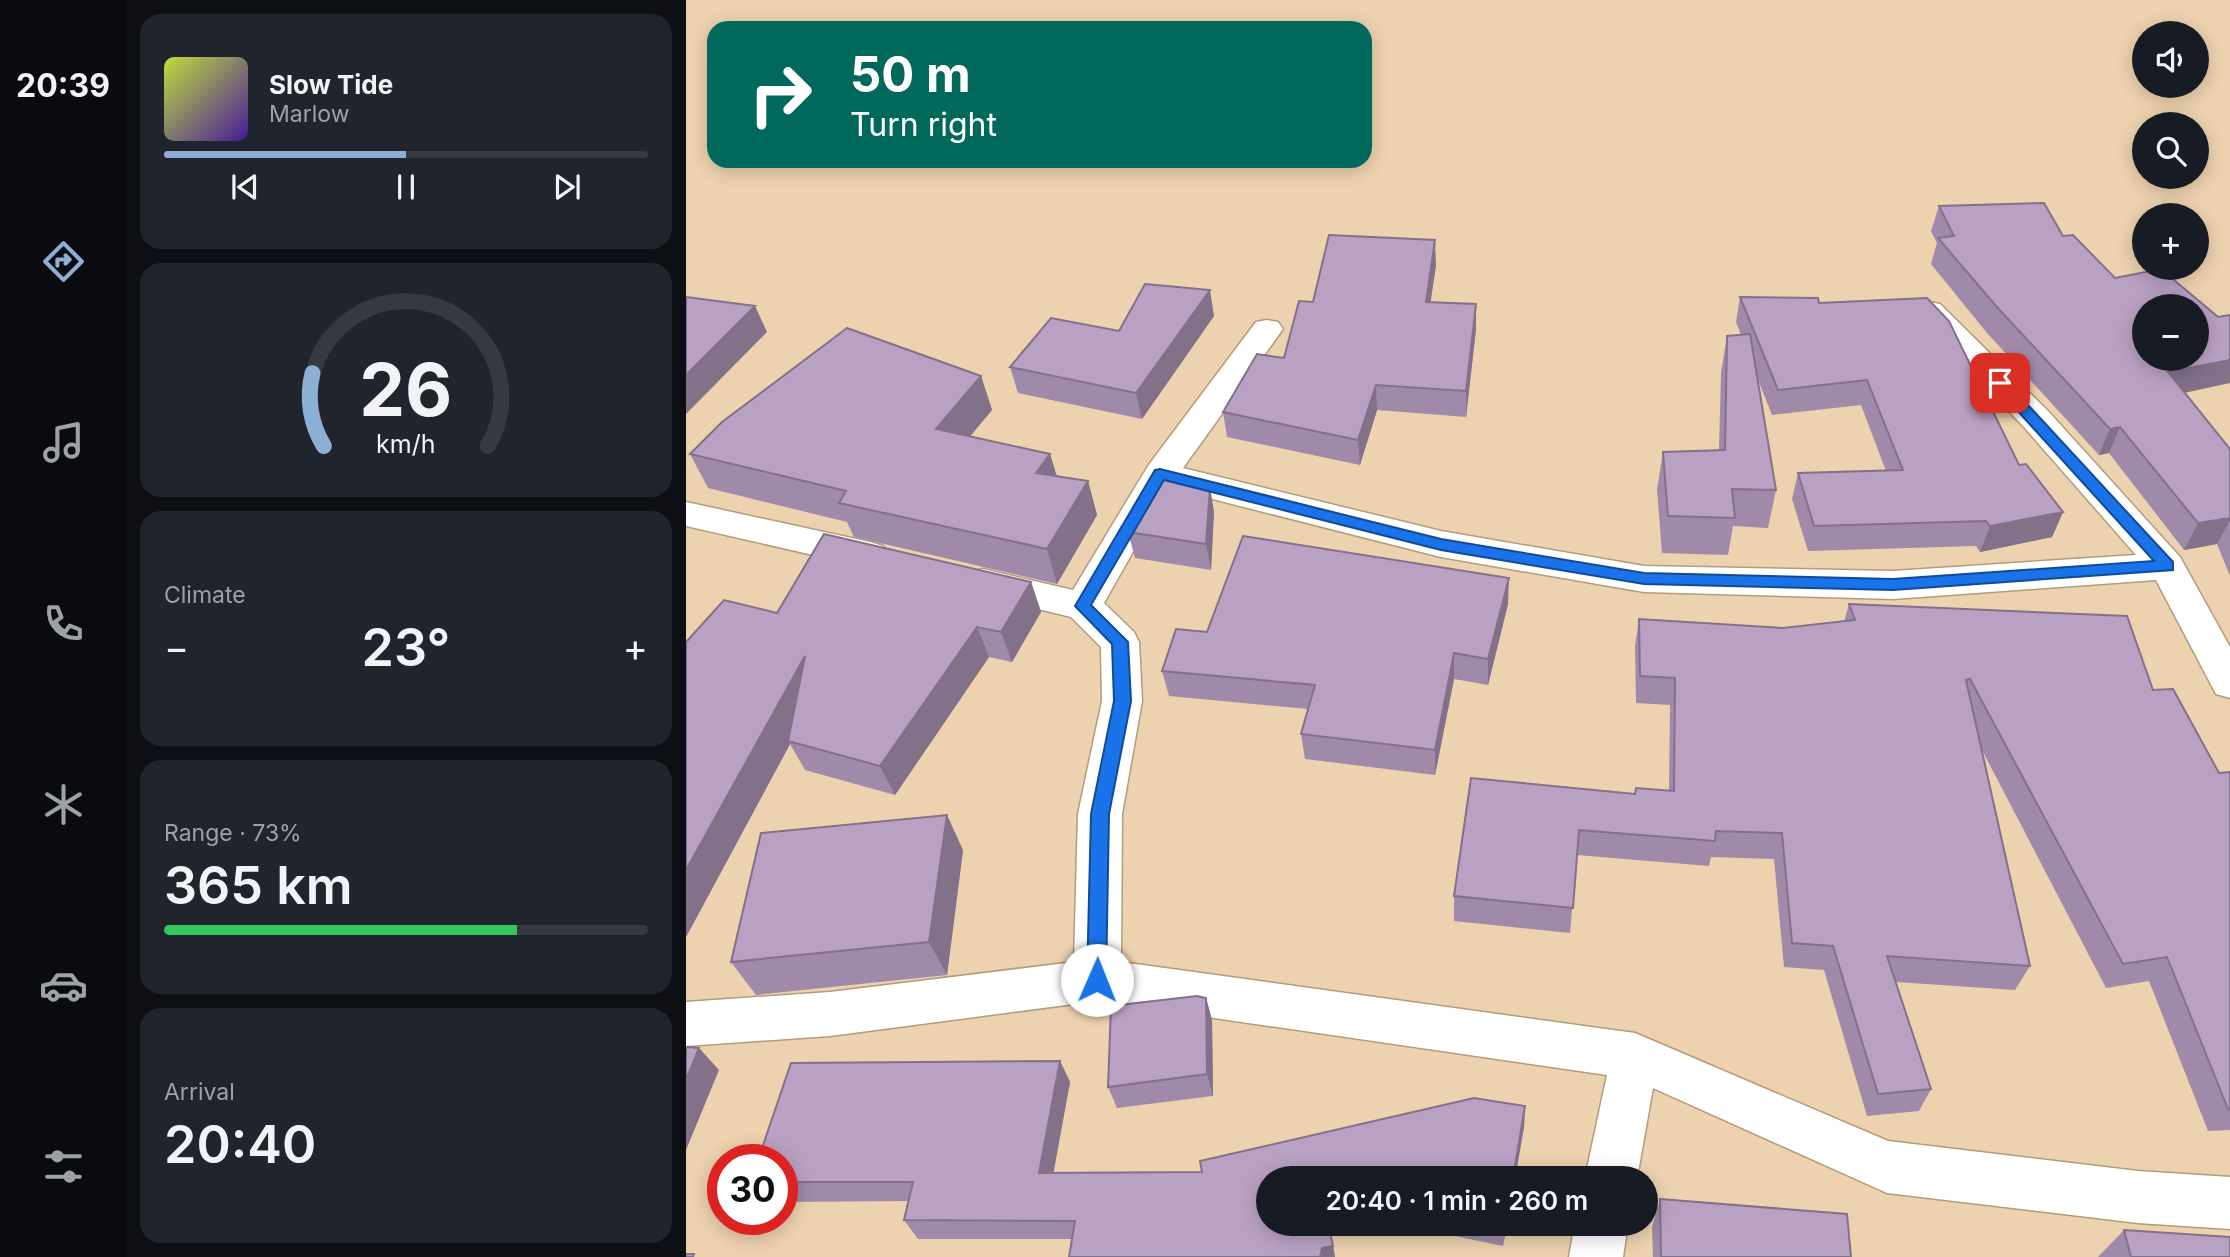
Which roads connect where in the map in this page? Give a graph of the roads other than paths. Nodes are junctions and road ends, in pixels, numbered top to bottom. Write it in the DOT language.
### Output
graph roads {
  1 [pos="1929,311"];
  2 [pos="1267,329"];
  3 [pos="1160,474"];
  4 [pos="686,514"];
  5 [pos="907,564"];
  6 [pos="2167,566"];
  7 [pos="947,574"];
  8 [pos="1083,606"];
  9 [pos="2230,683"];
  10 [pos="1097,980"];
  11 [pos="686,1024"];
  12 [pos="1635,1056"];
  13 [pos="1613,1166"];
  14 [pos="2230,1203"];
  15 [pos="1600,1236"];
  16 [pos="1596,1257"];
  1 -- 6 [label="street"];
  2 -- 3 [label="street"];
  3 -- 6 [label="street"];
  3 -- 8 [label="street"];
  4 -- 5 [label="street"];
  6 -- 9 [label="street"];
  7 -- 8 [label="street"];
  8 -- 10 [label="street"];
  10 -- 11 [label="street"];
  10 -- 12 [label="street"];
  12 -- 13 [label="street"];
  12 -- 14 [label="street"];
  15 -- 16 [label="street"];
}
